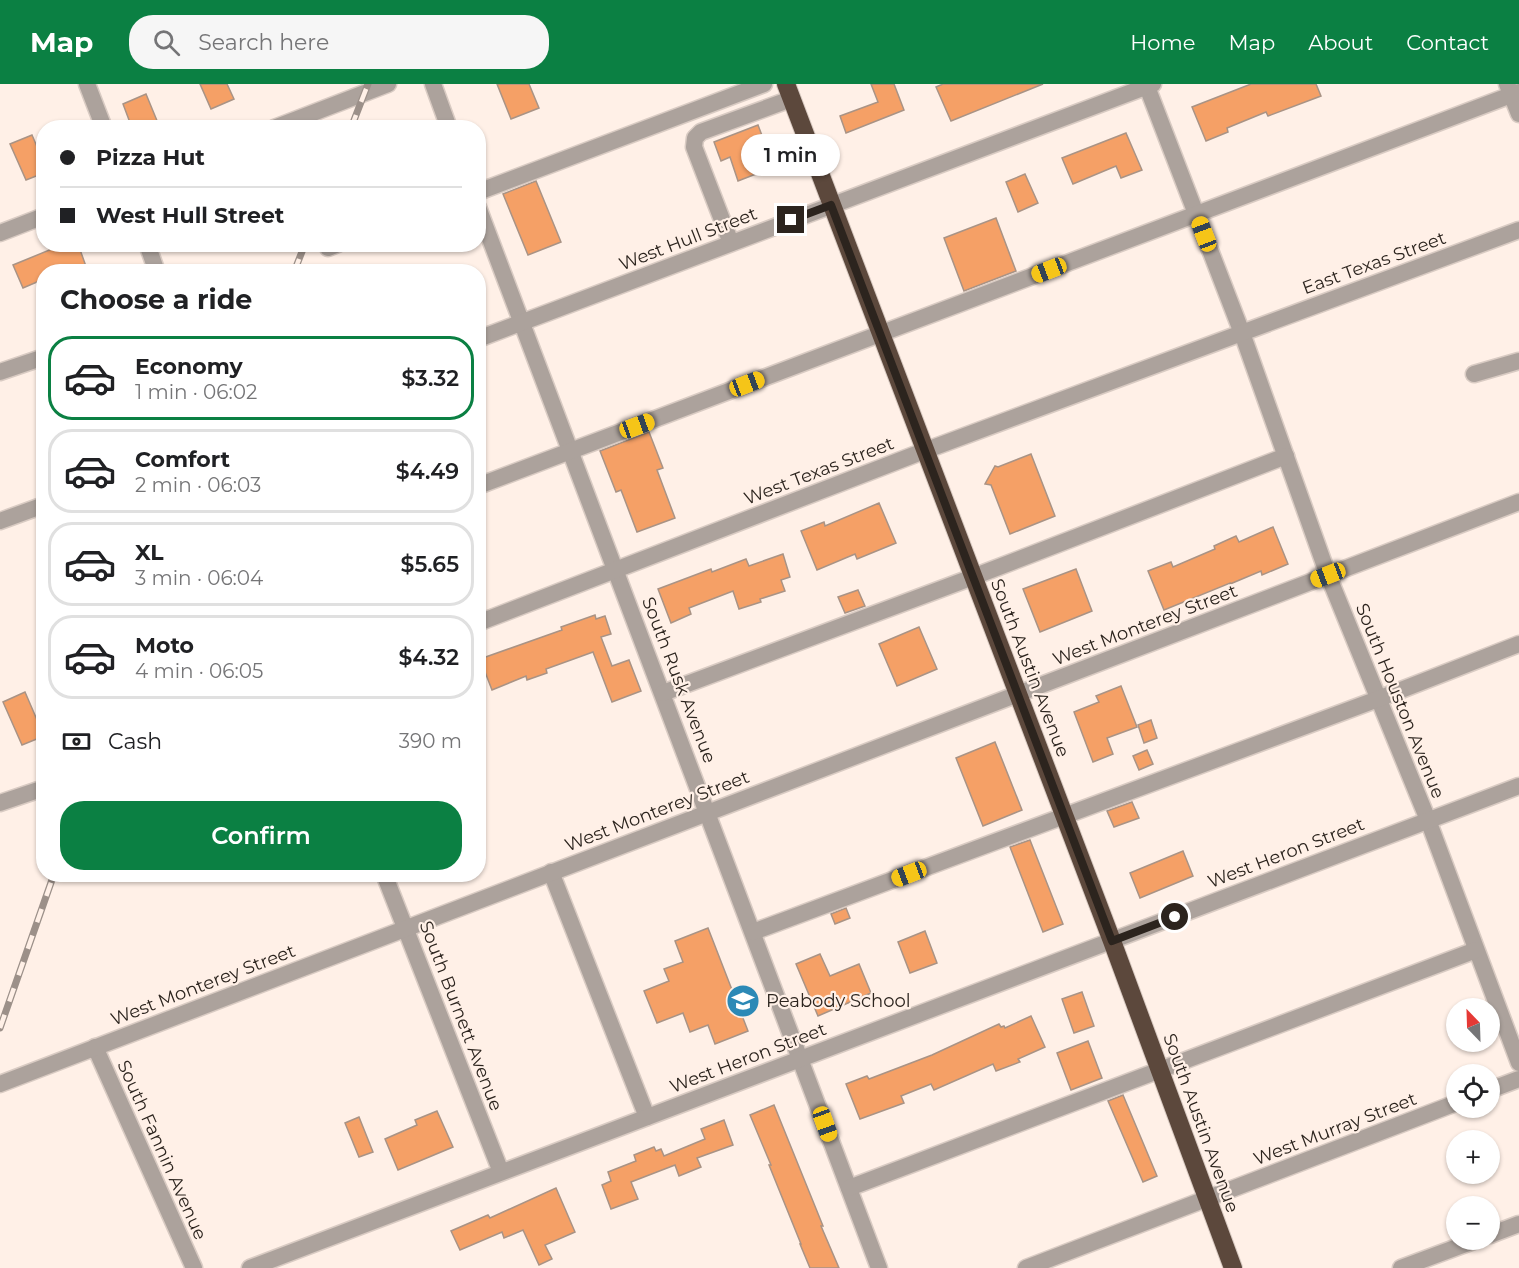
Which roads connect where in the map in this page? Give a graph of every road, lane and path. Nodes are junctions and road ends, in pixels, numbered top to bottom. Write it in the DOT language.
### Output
graph roads {
  1 [pos="87,84"];
  2 [pos="388,84"];
  3 [pos="433,84"];
  4 [pos="764,84"];
  5 [pos="1149,85"];
  6 [pos="1512,90"];
  7 [pos="788,92"];
  8 [pos="1519,114"];
  9 [pos="101,120"];
  10 [pos="295,120"];
  11 [pos="446,120"];
  12 [pos="486,189"];
  13 [pos="831,205"];
  14 [pos="1196,214"];
  15 [pos="36,219"];
  16 [pos="486,229"];
  17 [pos="1519,230"];
  18 [pos="0,232"];
  19 [pos="731,243"];
  20 [pos="521,323"];
  21 [pos="1242,333"];
  22 [pos="880,334"];
  23 [pos="486,336"];
  24 [pos="36,360"];
  25 [pos="1519,361"];
  26 [pos="0,372"];
  27 [pos="1474,374"];
  28 [pos="924,450"];
  29 [pos="571,451"];
  30 [pos="1286,456"];
  31 [pos="486,483"];
  32 [pos="1519,502"];
  33 [pos="36,508"];
  34 [pos="0,521"];
  35 [pos="616,570"];
  36 [pos="1328,575"];
  37 [pos="973,578"];
  38 [pos="486,619"];
  39 [pos="1519,644"];
  40 [pos="663,693"];
  41 [pos="1018,695"];
  42 [pos="1378,699"];
  43 [pos="1519,786"];
  44 [pos="36,791"];
  45 [pos="0,802"];
  46 [pos="709,813"];
  47 [pos="1064,815"];
  48 [pos="1428,820"];
  49 [pos="551,872"];
  50 [pos="387,882"];
  51 [pos="405,927"];
  52 [pos="753,932"];
  53 [pos="1112,941"];
  54 [pos="1476,950"];
  55 [pos="95,1047"];
  56 [pos="801,1059"];
  57 [pos="1519,1063"];
  58 [pos="1159,1070"];
  59 [pos="1519,1079"];
  60 [pos="0,1084"];
  61 [pos="1500,1086"];
  62 [pos="1446,1107"];
  63 [pos="647,1117"];
  64 [pos="501,1172"];
  65 [pos="849,1188"];
  66 [pos="1207,1199"];
  67 [pos="1519,1224"];
  68 [pos="1500,1231"];
  69 [pos="1449,1250"];
  70 [pos="194,1268"];
  71 [pos="250,1268"];
  72 [pos="879,1268"];
  73 [pos="1026,1268"];
  74 [pos="1233,1268"];
  75 [pos="1401,1268"];
  1 -- 9 [label="street"];
  2 -- 10 [label="street"];
  3 -- 11 [label="street"];
  4 -- 12 [label="street"];
  5 -- 13 [label="street, West Hull Street"];
  5 -- 14 [label="street, South Houston Avenue"];
  6 -- 8 [label="street"];
  6 -- 14 [label="street"];
  7 -- 13 [label="highway, South Austin Avenue"];
  7 -- 19 [label="street"];
  13 -- 19 [label="street, West Hull Street"];
  13 -- 22 [label="highway, South Austin Avenue"];
  14 -- 21 [label="street, South Houston Avenue"];
  14 -- 22 [label="street"];
  15 -- 18 [label="street"];
  16 -- 20 [label="street, South Rusk Avenue"];
  17 -- 21 [label="street, East Texas Street"];
  19 -- 20 [label="street, West Hull Street"];
  20 -- 23 [label="street, West Hull Street"];
  20 -- 29 [label="street, South Rusk Avenue"];
  21 -- 28 [label="street, West Texas Street"];
  21 -- 30 [label="street, South Houston Avenue"];
  22 -- 28 [label="highway, South Austin Avenue"];
  22 -- 29 [label="street"];
  24 -- 26 [label="street"];
  25 -- 27 [label="street"];
  28 -- 35 [label="street, West Texas Street"];
  28 -- 37 [label="highway, South Austin Avenue"];
  29 -- 31 [label="street"];
  29 -- 35 [label="street, South Rusk Avenue"];
  30 -- 36 [label="street, South Houston Avenue"];
  30 -- 37 [label="street"];
  32 -- 36 [label="street, West Monterey Street"];
  33 -- 34 [label="street"];
  35 -- 38 [label="street, West Texas Street"];
  35 -- 40 [label="street, South Rusk Avenue"];
  36 -- 41 [label="street, West Monterey Street"];
  36 -- 42 [label="street, South Houston Avenue"];
  37 -- 40 [label="street"];
  37 -- 41 [label="highway, South Austin Avenue"];
  39 -- 42 [label="street"];
  40 -- 46 [label="street, South Rusk Avenue"];
  41 -- 46 [label="street, West Monterey Street"];
  41 -- 47 [label="highway, South Austin Avenue"];
  42 -- 47 [label="street"];
  42 -- 48 [label="street, South Houston Avenue"];
  43 -- 48 [label="street, West Heron Street"];
  44 -- 45 [label="street"];
  46 -- 49 [label="street, West Monterey Street"];
  46 -- 52 [label="street, South Rusk Avenue"];
  47 -- 52 [label="street"];
  47 -- 53 [label="highway, South Austin Avenue"];
  48 -- 53 [label="street, West Heron Street"];
  48 -- 54 [label="street, South Houston Avenue"];
  49 -- 51 [label="street, West Monterey Street"];
  49 -- 63 [label="street"];
  50 -- 51 [label="street, South Burnett Avenue"];
  51 -- 55 [label="street, West Monterey Street"];
  51 -- 64 [label="street, South Burnett Avenue"];
  52 -- 56 [label="street, South Rusk Avenue"];
  53 -- 56 [label="street, West Heron Street"];
  53 -- 58 [label="highway, South Austin Avenue"];
  54 -- 57 [label="street, South Houston Avenue"];
  54 -- 58 [label="street"];
  55 -- 60 [label="street, West Monterey Street"];
  55 -- 70 [label="street, South Fannin Avenue"];
  56 -- 63 [label="street, West Heron Street"];
  56 -- 65 [label="street, South Rusk Avenue"];
  58 -- 65 [label="street"];
  58 -- 66 [label="highway, South Austin Avenue"];
  59 -- 61 [label="street"];
  62 -- 66 [label="street, West Murray Street"];
  63 -- 64 [label="street, West Heron Street"];
  64 -- 71 [label="street, West Heron Street"];
  65 -- 72 [label="street, South Rusk Avenue"];
  66 -- 73 [label="street, West Murray Street"];
  66 -- 74 [label="highway, South Austin Avenue"];
  67 -- 68 [label="street"];
  69 -- 75 [label="street"];
}
